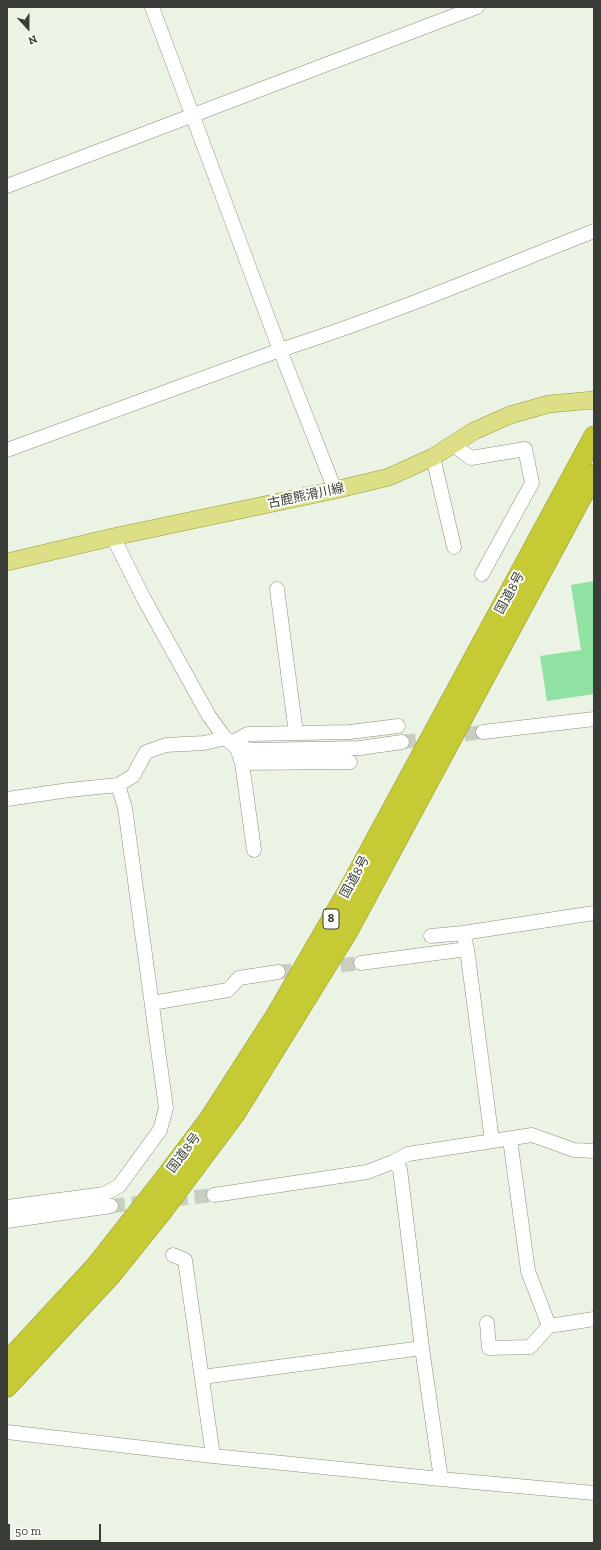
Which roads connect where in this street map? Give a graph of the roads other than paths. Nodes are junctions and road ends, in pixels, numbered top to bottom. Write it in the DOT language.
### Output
graph roads {
  1 [pos="152,7"];
  2 [pos="477,7"];
  3 [pos="192,115"];
  4 [pos="7,186"];
  5 [pos="594,231"];
  6 [pos="280,350"];
  7 [pos="594,400"];
  8 [pos="594,436"];
  9 [pos="453,445"];
  10 [pos="7,450"];
  11 [pos="433,457"];
  12 [pos="594,474"];
  13 [pos="335,490"];
  14 [pos="113,537"];
  15 [pos="454,547"];
  16 [pos="7,562"];
  17 [pos="482,574"];
  18 [pos="277,589"];
  19 [pos="594,719"];
  20 [pos="398,726"];
  21 [pos="483,732"];
  22 [pos="296,733"];
  23 [pos="402,742"];
  24 [pos="231,743"];
  25 [pos="350,762"];
  26 [pos="242,763"];
  27 [pos="118,785"];
  28 [pos="7,799"];
  29 [pos="254,850"];
  30 [pos="594,913"];
  31 [pos="463,933"];
  32 [pos="431,936"];
  33 [pos="467,949"];
  34 [pos="361,963"];
  35 [pos="278,972"];
  36 [pos="152,1003"];
  37 [pos="510,1139"];
  38 [pos="492,1141"];
  39 [pos="594,1151"];
  40 [pos="393,1162"];
  41 [pos="214,1195"];
  42 [pos="111,1206"];
  43 [pos="7,1207"];
  44 [pos="7,1221"];
  45 [pos="173,1255"];
  46 [pos="594,1319"];
  47 [pos="487,1323"];
  48 [pos="549,1326"];
  49 [pos="422,1348"];
  50 [pos="7,1362"];
  51 [pos="202,1377"];
  52 [pos="7,1387"];
  53 [pos="7,1432"];
  54 [pos="213,1456"];
  55 [pos="441,1479"];
  56 [pos="594,1493"];
  1 -- 3 [label="street"];
  2 -- 3 [label="street"];
  3 -- 4 [label="street"];
  3 -- 6 [label="street"];
  5 -- 6 [label="street"];
  6 -- 10 [label="street"];
  6 -- 13 [label="street"];
  7 -- 9 [label="main road, 古鹿熊滑川線"];
  8 -- 50 [label="highway, 国道8号 / 8"];
  9 -- 11 [label="main road, 古鹿熊滑川線"];
  9 -- 17 [label="street"];
  11 -- 13 [label="main road, 古鹿熊滑川線"];
  11 -- 15 [label="street"];
  12 -- 52 [label="highway, 国道8号 / 8"];
  13 -- 14 [label="main road, 古鹿熊滑川線"];
  14 -- 16 [label="main road, 古鹿熊滑川線"];
  14 -- 24 [label="street"];
  18 -- 22 [label="street"];
  19 -- 21 [label="street"];
  20 -- 22 [label="street"];
  22 -- 24 [label="street"];
  23 -- 24 [label="street"];
  24 -- 26 [label="street"];
  24 -- 27 [label="street"];
  25 -- 26 [label="street"];
  26 -- 29 [label="street"];
  27 -- 28 [label="street"];
  27 -- 36 [label="street"];
  30 -- 31 [label="street"];
  31 -- 32 [label="street"];
  31 -- 33 [label="street"];
  33 -- 34 [label="street"];
  33 -- 38 [label="street"];
  35 -- 36 [label="street"];
  36 -- 43 [label="street"];
  37 -- 38 [label="street"];
  37 -- 39 [label="street"];
  37 -- 48 [label="street"];
  38 -- 40 [label="street"];
  40 -- 41 [label="street"];
  40 -- 49 [label="street"];
  42 -- 44 [label="street"];
  45 -- 51 [label="street"];
  46 -- 48 [label="street"];
  47 -- 48 [label="street"];
  49 -- 51 [label="street"];
  49 -- 55 [label="street"];
  51 -- 54 [label="street"];
  53 -- 54 [label="street"];
  54 -- 55 [label="street"];
  55 -- 56 [label="street"];
}
